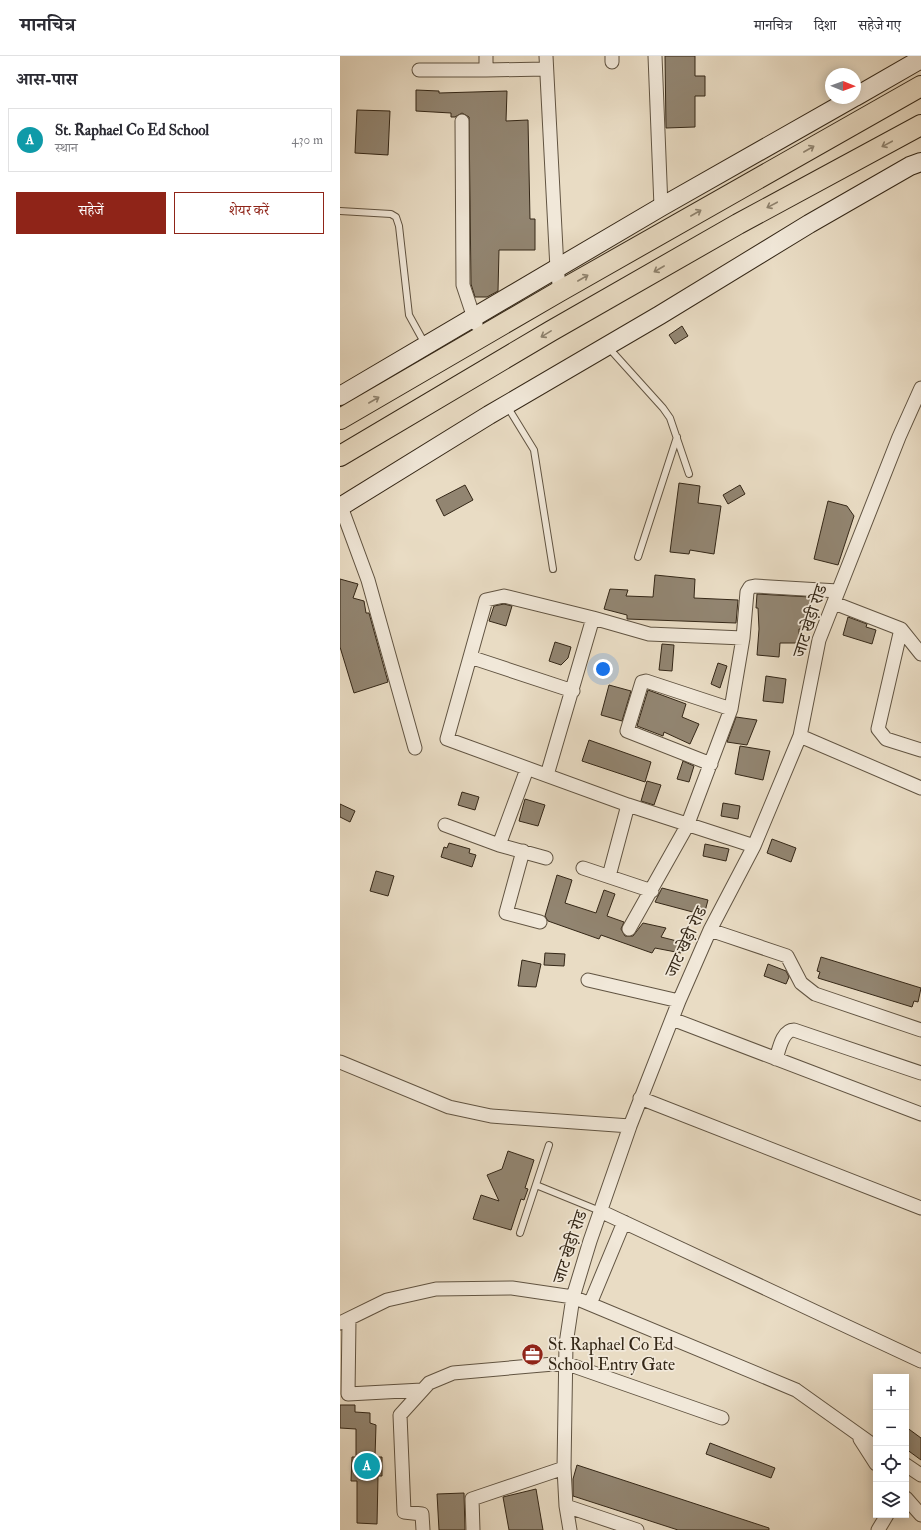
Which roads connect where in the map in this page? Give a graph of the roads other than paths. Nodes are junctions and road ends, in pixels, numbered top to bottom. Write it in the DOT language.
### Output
graph roads {
  1 [pos="486,56"];
  2 [pos="655,56"];
  3 [pos="921,60"];
  4 [pos="546,62"];
  5 [pos="418,70"];
  6 [pos="486,70"];
  7 [pos="921,86"];
  8 [pos="861,94"];
  9 [pos="843,104"];
  10 [pos="462,121"];
  11 [pos="921,125"];
  12 [pos="921,162"];
  13 [pos="661,207"];
  14 [pos="340,211"];
  15 [pos="557,269"];
  16 [pos="560,291"];
  17 [pos="473,316"];
  18 [pos="481,337"];
  19 [pos="426,345"];
  20 [pos="607,346"];
  21 [pos="921,388"];
  22 [pos="340,396"];
  23 [pos="506,404"];
  24 [pos="340,419"];
  25 [pos="676,437"];
  26 [pos="340,456"];
  27 [pos="689,474"];
  28 [pos="340,506"];
  29 [pos="638,557"];
  30 [pos="552,569"];
  31 [pos="836,597"];
  32 [pos="594,618"];
  33 [pos="901,629"];
  34 [pos="743,638"];
  35 [pos="921,654"];
  36 [pos="470,658"];
  37 [pos="573,691"];
  38 [pos="731,710"];
  39 [pos="800,736"];
  40 [pos="415,748"];
  41 [pos="921,750"];
  42 [pos="711,764"];
  43 [pos="527,769"];
  44 [pos="547,775"];
  45 [pos="921,788"];
  46 [pos="628,805"];
  47 [pos="445,825"];
  48 [pos="687,826"];
  49 [pos="499,845"];
  50 [pos="754,846"];
  51 [pos="523,851"];
  52 [pos="546,858"];
  53 [pos="583,868"];
  54 [pos="609,876"];
  55 [pos="652,890"];
  56 [pos="540,922"];
  57 [pos="629,929"];
  58 [pos="710,930"];
  59 [pos="588,980"];
  60 [pos="679,1001"];
  61 [pos="672,1019"];
  62 [pos="921,1030"];
  63 [pos="776,1060"];
  64 [pos="340,1062"];
  65 [pos="921,1073"];
  66 [pos="640,1098"];
  67 [pos="921,1114"];
  68 [pos="630,1126"];
  69 [pos="549,1145"];
  70 [pos="536,1185"];
  71 [pos="921,1208"];
  72 [pos="600,1211"];
  73 [pos="624,1222"];
  74 [pos="520,1233"];
  75 [pos="572,1297"];
  76 [pos="590,1304"];
  77 [pos="344,1321"];
  78 [pos="921,1361"];
  79 [pos="565,1363"];
  80 [pos="422,1390"];
  81 [pos="722,1418"];
  82 [pos="858,1436"];
  83 [pos="874,1446"];
  84 [pos="873,1459"];
  85 [pos="564,1468"];
  86 [pos="909,1468"];
  87 [pos="921,1475"];
  88 [pos="909,1501"];
  89 [pos="566,1506"];
  90 [pos="921,1515"];
  91 [pos="886,1518"];
  92 [pos="423,1530"];
  93 [pos="473,1530"];
  94 [pos="570,1530"];
  95 [pos="637,1530"];
  96 [pos="878,1530"];
  1 -- 6 [label="street"];
  2 -- 13 [label="street"];
  3 -- 8 [label="street"];
  4 -- 6 [label="street"];
  4 -- 15 [label="street"];
  5 -- 6 [label="street"];
  16 -- 7 [label="main road, one-way"];
  9 -- 13 [label="street"];
  10 -- 17 [label="street"];
  11 -- 26 [label="main road, one-way"];
  12 -- 20 [label="street"];
  13 -- 15 [label="street"];
  14 -- 19 [label="lane"];
  15 -- 16 [label="street"];
  15 -- 17 [label="street"];
  16 -- 18 [label="main road"];
  17 -- 18 [label="street"];
  17 -- 19 [label="street"];
  24 -- 18 [label="main road, one-way"];
  19 -- 22 [label="street"];
  20 -- 23 [label="street"];
  20 -- 25 [label="lane"];
  21 -- 31 [label="street, जाट खेड़ी रोड"];
  23 -- 28 [label="street"];
  23 -- 30 [label="lane"];
  25 -- 27 [label="lane"];
  25 -- 29 [label="lane"];
  28 -- 40 [label="street"];
  31 -- 33 [label="street"];
  31 -- 34 [label="street"];
  31 -- 39 [label="street, जाट खेड़ी रोड"];
  32 -- 34 [label="street"];
  32 -- 36 [label="street"];
  32 -- 37 [label="street"];
  33 -- 35 [label="street"];
  33 -- 41 [label="street"];
  34 -- 38 [label="street"];
  36 -- 37 [label="street"];
  36 -- 43 [label="street"];
  37 -- 44 [label="street"];
  38 -- 42 [label="street"];
  38 -- 42 [label="street"];
  39 -- 45 [label="street"];
  39 -- 50 [label="street, जाट खेड़ी रोड"];
  42 -- 48 [label="street"];
  43 -- 44 [label="street"];
  43 -- 49 [label="street"];
  44 -- 46 [label="street"];
  46 -- 48 [label="street"];
  46 -- 54 [label="street"];
  47 -- 49 [label="street"];
  48 -- 50 [label="street"];
  48 -- 55 [label="street"];
  49 -- 51 [label="street"];
  50 -- 58 [label="street, जाट खेड़ी रोड"];
  51 -- 52 [label="street"];
  51 -- 56 [label="street"];
  53 -- 54 [label="street"];
  54 -- 55 [label="street"];
  55 -- 57 [label="street"];
  58 -- 60 [label="street, जाट खेड़ी रोड"];
  58 -- 62 [label="street"];
  59 -- 60 [label="street"];
  60 -- 61 [label="street, जाट खेड़ी रोड"];
  61 -- 63 [label="street"];
  61 -- 66 [label="street, जाट खेड़ी रोड"];
  63 -- 65 [label="street"];
  63 -- 67 [label="street"];
  64 -- 68 [label="street"];
  66 -- 68 [label="street, जाट खेड़ी रोड"];
  66 -- 71 [label="street"];
  68 -- 72 [label="street, जाट खेड़ी रोड"];
  69 -- 70 [label="lane"];
  70 -- 72 [label="lane"];
  70 -- 74 [label="lane"];
  72 -- 73 [label="street"];
  72 -- 75 [label="street, जाट खेड़ी रोड"];
  73 -- 76 [label="street"];
  73 -- 78 [label="street"];
  75 -- 76 [label="street"];
  75 -- 77 [label="street"];
  75 -- 79 [label="street, जाट खेड़ी रोड"];
  76 -- 82 [label="street"];
  77 -- 80 [label="street"];
  79 -- 80 [label="street"];
  79 -- 81 [label="street"];
  79 -- 85 [label="street, जाट खेड़ी रोड"];
  80 -- 92 [label="street"];
  82 -- 83 [label="street"];
  82 -- 84 [label="street"];
  85 -- 89 [label="street, जाट खेड़ी रोड"];
  85 -- 93 [label="street"];
  86 -- 87 [label="street"];
  88 -- 90 [label="street"];
  89 -- 94 [label="street, जाट खेड़ी रोड"];
  89 -- 95 [label="street"];
  91 -- 96 [label="street"];
}
